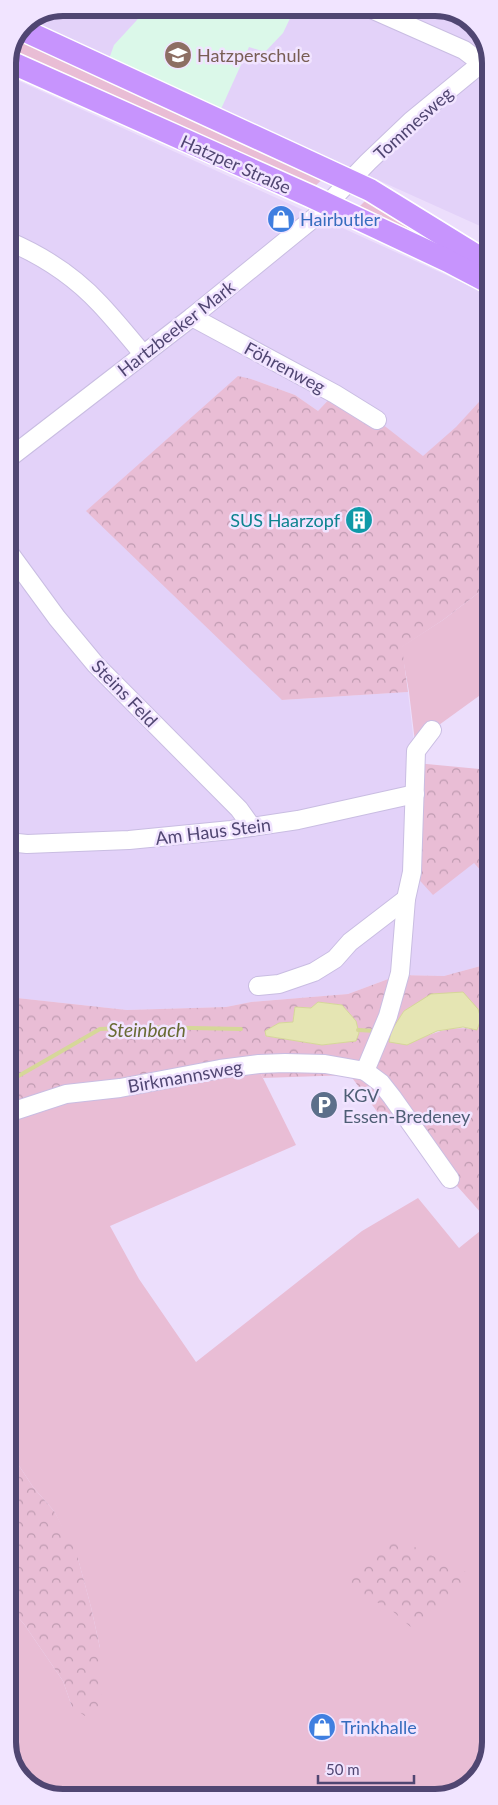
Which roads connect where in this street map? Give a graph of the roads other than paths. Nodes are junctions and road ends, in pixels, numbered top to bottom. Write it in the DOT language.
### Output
graph roads {
  1 [pos="387,16"];
  2 [pos="28,32"];
  3 [pos="481,58"];
  4 [pos="482,63"];
  5 [pos="16,64"];
  6 [pos="340,193"];
  7 [pos="16,244"];
  8 [pos="482,259"];
  9 [pos="482,279"];
  10 [pos="192,317"];
  11 [pos="143,354"];
  12 [pos="377,420"];
  13 [pos="16,453"];
  14 [pos="16,562"];
  15 [pos="432,730"];
  16 [pos="415,794"];
  17 [pos="252,827"];
  18 [pos="16,843"];
  19 [pos="406,899"];
  20 [pos="258,986"];
  21 [pos="365,1071"];
  22 [pos="16,1110"];
  23 [pos="450,1180"];
  1 -- 3 [label="street"];
  2 -- 6 [label="main road, Hatzper Straße"];
  4 -- 6 [label="street, Tommesweg"];
  5 -- 6 [label="main road, Hatzper Straße"];
  6 -- 8 [label="main road, Hatzper Straße"];
  6 -- 9 [label="main road, Hatzper Straße"];
  6 -- 10 [label="street, Hartzbeeker Mark"];
  7 -- 11 [label="street"];
  10 -- 11 [label="street, Hartzbeeker Mark"];
  10 -- 12 [label="street, Föhrenweg"];
  11 -- 13 [label="street, Hartzbeeker Mark"];
  14 -- 17 [label="street, Steins Feld"];
  15 -- 16 [label="street"];
  16 -- 17 [label="street, Am Haus Stein"];
  16 -- 19 [label="street"];
  17 -- 18 [label="street, Am Haus Stein"];
  19 -- 20 [label="street"];
  19 -- 21 [label="street"];
  21 -- 22 [label="street, Birkmannsweg"];
  21 -- 23 [label="street"];
}
